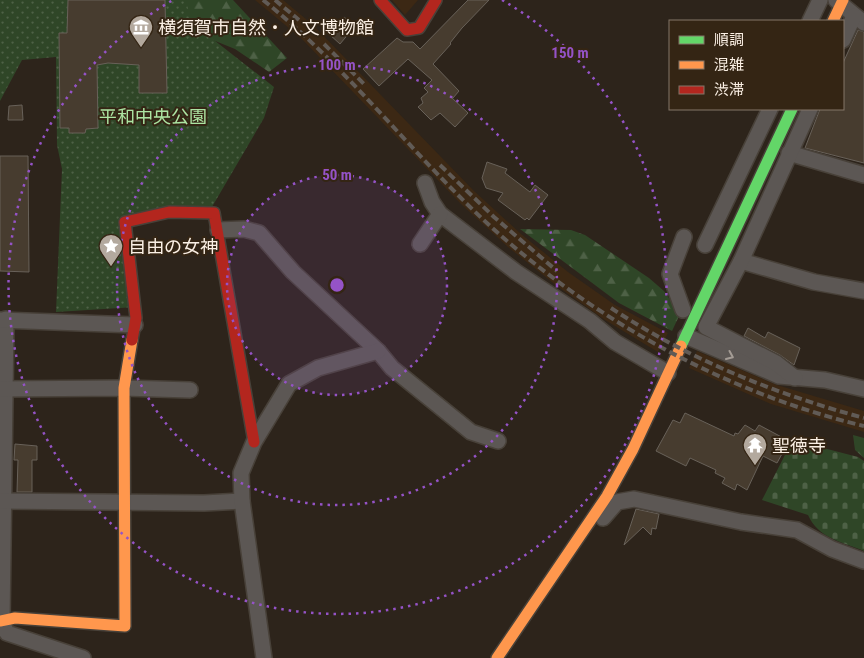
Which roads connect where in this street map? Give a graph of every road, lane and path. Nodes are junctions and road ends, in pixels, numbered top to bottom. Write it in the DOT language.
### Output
graph roads {
  1 [pos="380,0"];
  2 [pos="436,0"];
  3 [pos="820,0"];
  4 [pos="840,1"];
  5 [pos="810,20"];
  6 [pos="833,20"];
  7 [pos="859,20"];
  8 [pos="844,39"];
  9 [pos="770,110"];
  10 [pos="792,110"];
  11 [pos="810,110"];
  12 [pos="789,153"];
  13 [pos="864,175"];
  14 [pos="425,183"];
  15 [pos="440,214"];
  16 [pos="218,230"];
  17 [pos="684,238"];
  18 [pos="420,244"];
  19 [pos="705,245"];
  20 [pos="741,261"];
  21 [pos="864,291"];
  22 [pos="683,310"];
  23 [pos="3,320"];
  24 [pos="135,325"];
  25 [pos="686,336"];
  26 [pos="378,351"];
  27 [pos="668,373"];
  28 [pos="795,378"];
  29 [pos="124,388"];
  30 [pos="3,389"];
  31 [pos="864,389"];
  32 [pos="190,390"];
  33 [pos="498,441"];
  34 [pos="254,442"];
  35 [pos="125,501"];
  36 [pos="242,501"];
  37 [pos="2,502"];
  38 [pos="864,561"];
  39 [pos="1,622"];
  40 [pos="83,658"];
  41 [pos="264,658"];
  42 [pos="497,658"];
  43 [pos="509,658"];
  1 -- 2 [label="street"];
  3 -- 5 [label="street"];
  4 -- 6 [label="street"];
  4 -- 7 [label="street"];
  7 -- 8 [label="street"];
  9 -- 19 [label="street"];
  10 -- 25 [label="street"];
  11 -- 12 [label="street"];
  12 -- 13 [label="street"];
  12 -- 20 [label="street"];
  14 -- 15 [label="street"];
  15 -- 18 [label="street"];
  15 -- 27 [label="street"];
  16 -- 24 [label="street"];
  16 -- 26 [label="street"];
  16 -- 34 [label="street"];
  17 -- 22 [label="street"];
  20 -- 21 [label="street"];
  20 -- 28 [label="street"];
  23 -- 24 [label="street"];
  23 -- 30 [label="street"];
  24 -- 29 [label="street"];
  25 -- 27 [label="street"];
  25 -- 28 [label="street, one-way"];
  26 -- 33 [label="street"];
  26 -- 34 [label="street"];
  27 -- 42 [label="street"];
  28 -- 31 [label="street"];
  29 -- 30 [label="street"];
  29 -- 32 [label="street"];
  29 -- 35 [label="street"];
  30 -- 37 [label="street"];
  34 -- 36 [label="street"];
  35 -- 36 [label="street"];
  35 -- 37 [label="street"];
  35 -- 39 [label="street"];
  36 -- 41 [label="street"];
  37 -- 39 [label="street"];
  38 -- 43 [label="street"];
  39 -- 40 [label="street"];
}
